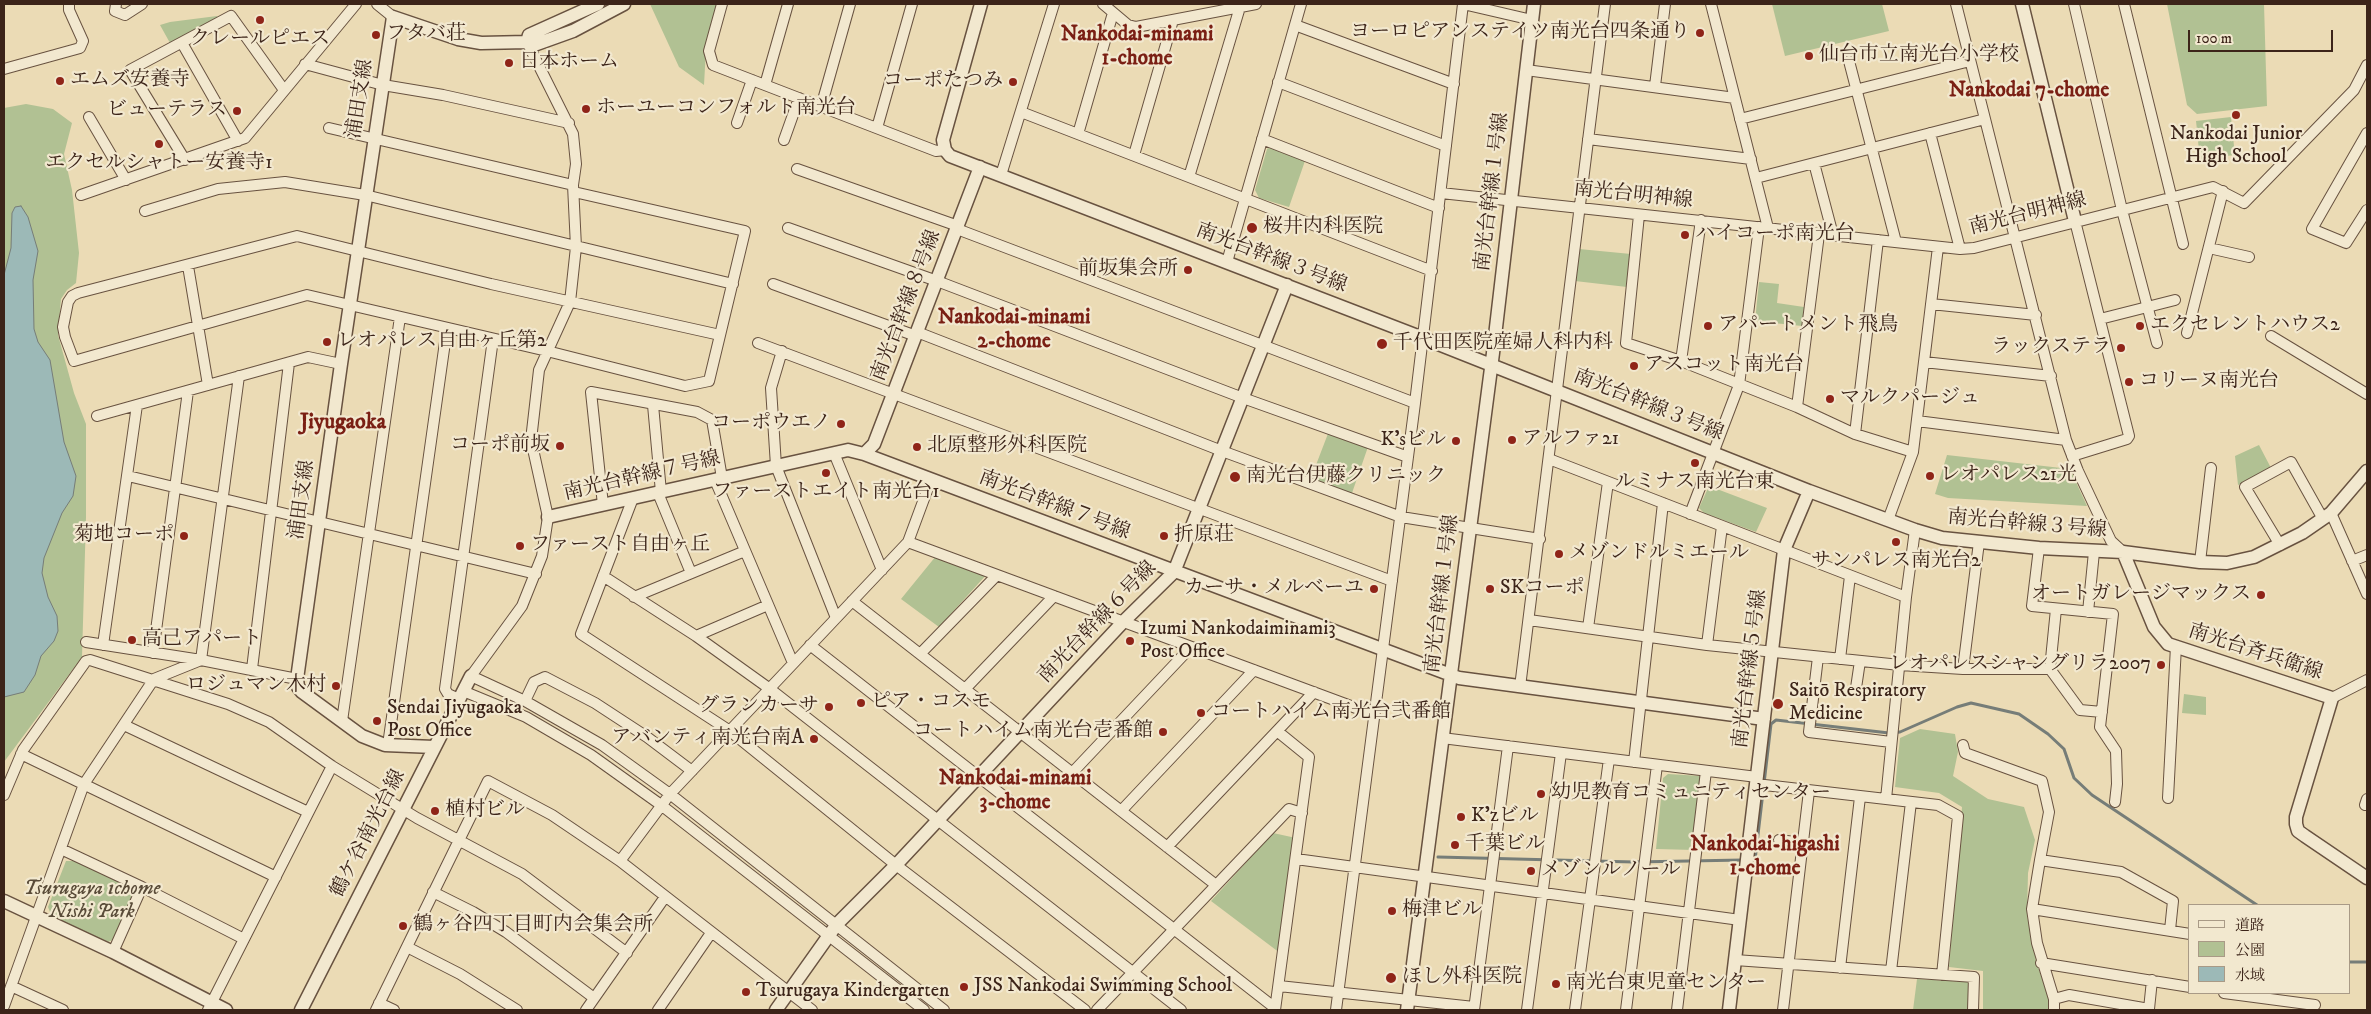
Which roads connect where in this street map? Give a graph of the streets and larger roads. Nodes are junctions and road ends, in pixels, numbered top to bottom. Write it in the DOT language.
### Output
graph roads {
  1 [pos="69,4"];
  2 [pos="116,4"];
  3 [pos="142,4"];
  4 [pos="356,4"];
  5 [pos="378,4"];
  6 [pos="598,4"];
  7 [pos="624,4"];
  8 [pos="722,4"];
  9 [pos="788,4"];
  10 [pos="850,4"];
  11 [pos="912,4"];
  12 [pos="981,4"];
  13 [pos="1054,4"];
  14 [pos="1103,4"];
  15 [pos="1256,4"];
  16 [pos="1301,4"];
  17 [pos="1463,4"];
  18 [pos="1534,4"];
  19 [pos="1605,4"];
  20 [pos="1664,4"];
  21 [pos="1711,4"];
  22 [pos="1956,4"];
  23 [pos="2022,4"];
  24 [pos="2074,4"];
  25 [pos="2124,4"];
  26 [pos="1240,7"];
  27 [pos="1214,8"];
  28 [pos="1113,13"];
  29 [pos="393,17"];
  30 [pos="1173,20"];
  31 [pos="1532,20"];
  32 [pos="1295,25"];
  33 [pos="527,42"];
  34 [pos="182,43"];
  35 [pos="1849,61"];
  36 [pos="1970,61"];
  37 [pos="305,64"];
  38 [pos="2367,65"];
  39 [pos="4,69"];
  40 [pos="1526,70"];
  41 [pos="1596,78"];
  42 [pos="752,80"];
  43 [pos="1278,82"];
  44 [pos="383,84"];
  45 [pos="1454,84"];
  46 [pos="765,85"];
  47 [pos="1655,86"];
  48 [pos="284,90"];
  49 [pos="1856,90"];
  50 [pos="799,98"];
  51 [pos="1735,98"];
  52 [pos="821,107"];
  53 [pos="1021,112"];
  54 [pos="89,117"];
  55 [pos="1740,119"];
  56 [pos="1985,119"];
  57 [pos="569,122"];
  58 [pos="737,122"];
  59 [pos="329,128"];
  60 [pos="877,128"];
  61 [pos="1930,133"];
  62 [pos="2367,133"];
  63 [pos="1078,134"];
  64 [pos="375,138"];
  65 [pos="1262,139"];
  66 [pos="1588,139"];
  67 [pos="784,140"];
  68 [pos="238,141"];
  69 [pos="1446,146"];
  70 [pos="1872,149"];
  71 [pos="945,150"];
  72 [pos="1134,155"];
  73 [pos="1750,159"];
  74 [pos="185,160"];
  75 [pos="1814,163"];
  76 [pos="980,167"];
  77 [pos="797,169"];
  78 [pos="1001,175"];
  79 [pos="1189,177"];
  80 [pos="1756,178"];
  81 [pos="126,180"];
  82 [pos="573,188"];
  83 [pos="2223,191"];
  84 [pos="1441,193"];
  85 [pos="81,195"];
  86 [pos="365,195"];
  87 [pos="2171,197"];
  88 [pos="1245,198"];
  89 [pos="1511,200"];
  90 [pos="1439,208"];
  91 [pos="1580,208"];
  92 [pos="2122,210"];
  93 [pos="2367,210"];
  94 [pos="145,211"];
  95 [pos="1639,215"];
  96 [pos="1701,220"];
  97 [pos="2076,221"];
  98 [pos="1764,227"];
  99 [pos="788,228"];
  100 [pos="957,228"];
  101 [pos="1819,234"];
  102 [pos="1834,235"];
  103 [pos="2016,237"];
  104 [pos="1878,240"];
  105 [pos="1896,242"];
  106 [pos="2183,244"];
  107 [pos="576,247"];
  108 [pos="1938,247"];
  109 [pos="2208,248"];
  110 [pos="1960,249"];
  111 [pos="357,250"];
  112 [pos="2249,257"];
  113 [pos="1227,262"];
  114 [pos="188,266"];
  115 [pos="1432,271"];
  116 [pos="936,281"];
  117 [pos="732,284"];
  118 [pos="773,284"];
  119 [pos="1287,285"];
  120 [pos="2175,300"];
  121 [pos="570,302"];
  122 [pos="1930,304"];
  123 [pos="350,305"];
  124 [pos="2148,307"];
  125 [pos="2036,316"];
  126 [pos="400,317"];
  127 [pos="2100,319"];
  128 [pos="199,326"];
  129 [pos="447,328"];
  130 [pos="2187,333"];
  131 [pos="916,334"];
  132 [pos="720,335"];
  133 [pos="2271,336"];
  134 [pos="1423,338"];
  135 [pos="493,339"];
  136 [pos="758,343"];
  137 [pos="2157,343"];
  138 [pos="1263,347"];
  139 [pos="547,350"];
  140 [pos="782,351"];
  141 [pos="1681,361"];
  142 [pos="1924,362"];
  143 [pos="289,363"];
  144 [pos="341,364"];
  145 [pos="1491,365"];
  146 [pos="239,376"];
  147 [pos="2051,376"];
  148 [pos="208,385"];
  149 [pos="1739,385"];
  150 [pos="188,391"];
  151 [pos="1557,391"];
  152 [pos="894,393"];
  153 [pos="2367,394"];
  154 [pos="1243,398"];
  155 [pos="1415,403"];
  156 [pos="137,405"];
  157 [pos="653,405"];
  158 [pos="1797,407"];
  159 [pos="97,416"];
  160 [pos="1917,422"];
  161 [pos="1855,434"];
  162 [pos="2066,440"];
  163 [pos="1222,451"];
  164 [pos="1713,452"];
  165 [pos="1913,452"];
  166 [pos="834,453"];
  167 [pos="864,454"];
  168 [pos="2072,456"];
  169 [pos="1408,457"];
  170 [pos="1549,459"];
  171 [pos="776,466"];
  172 [pos="2211,468"];
  173 [pos="2367,471"];
  174 [pos="128,476"];
  175 [pos="718,479"];
  176 [pos="931,480"];
  177 [pos="1608,482"];
  178 [pos="175,487"];
  179 [pos="1809,491"];
  180 [pos="659,492"];
  181 [pos="633,498"];
  182 [pos="223,499"];
  183 [pos="1663,503"];
  184 [pos="603,505"];
  185 [pos="1200,509"];
  186 [pos="270,510"];
  187 [pos="1690,514"];
  188 [pos="2327,516"];
  189 [pos="548,517"];
  190 [pos="1400,517"];
  191 [pos="1888,520"];
  192 [pos="319,522"];
  193 [pos="1722,526"];
  194 [pos="1470,529"];
  195 [pos="1915,530"];
  196 [pos="369,533"];
  197 [pos="1540,539"];
  198 [pos="908,542"];
  199 [pos="1979,542"];
  200 [pos="417,544"];
  201 [pos="2280,545"];
  202 [pos="2039,548"];
  203 [pos="1784,550"];
  204 [pos="745,551"];
  205 [pos="2094,552"];
  206 [pos="2123,552"];
  207 [pos="463,555"];
  208 [pos="2367,555"];
  209 [pos="2352,561"];
  210 [pos="2200,562"];
  211 [pos="882,570"];
  212 [pos="1174,572"];
  213 [pos="691,573"];
  214 [pos="536,574"];
  215 [pos="603,576"];
  216 [pos="997,576"];
  217 [pos="1850,576"];
  218 [pos="1392,581"];
  219 [pos="2367,594"];
  220 [pos="1054,596"];
  221 [pos="634,597"];
  222 [pos="1906,597"];
  223 [pos="852,601"];
  224 [pos="768,605"];
  225 [pos="2056,609"];
  226 [pos="2088,612"];
  227 [pos="836,618"];
  228 [pos="1529,620"];
  229 [pos="1123,622"];
  230 [pos="1588,628"];
  231 [pos="696,636"];
  232 [pos="1648,637"];
  233 [pos="86,642"];
  234 [pos="103,645"];
  235 [pos="810,645"];
  236 [pos="1707,645"];
  237 [pos="2176,646"];
  238 [pos="1191,647"];
  239 [pos="1383,650"];
  240 [pos="1772,652"];
  241 [pos="153,653"];
  242 [pos="920,654"];
  243 [pos="1818,657"];
  244 [pos="1840,659"];
  245 [pos="201,660"];
  246 [pos="1860,661"];
  247 [pos="794,663"];
  248 [pos="1900,665"];
  249 [pos="252,669"];
  250 [pos="1963,669"];
  251 [pos="2050,669"];
  252 [pos="1254,670"];
  253 [pos="471,676"];
  254 [pos="1451,676"];
  255 [pos="154,679"];
  256 [pos="296,680"];
  257 [pos="2367,680"];
  258 [pos="1520,687"];
  259 [pos="1856,688"];
  260 [pos="770,689"];
  261 [pos="965,689"];
  262 [pos="1314,692"];
  263 [pos="461,695"];
  264 [pos="2332,698"];
  265 [pos="525,701"];
  266 [pos="1641,703"];
  267 [pos="2102,712"];
  268 [pos="1375,715"];
  269 [pos="1764,719"];
  270 [pos="342,721"];
  271 [pos="124,725"];
  272 [pos="730,731"];
  273 [pos="1277,731"];
  274 [pos="1020,732"];
  275 [pos="1892,737"];
  276 [pos="1442,738"];
  277 [pos="388,745"];
  278 [pos="1963,745"];
  279 [pos="1508,746"];
  280 [pos="434,747"];
  281 [pos="1561,753"];
  282 [pos="21,754"];
  283 [pos="1609,759"];
  284 [pos="1634,762"];
  285 [pos="1657,765"];
  286 [pos="332,766"];
  287 [pos="692,771"];
  288 [pos="1706,771"];
  289 [pos="1072,773"];
  290 [pos="979,777"];
  291 [pos="1761,783"];
  292 [pos="84,784"];
  293 [pos="1809,791"];
  294 [pos="670,794"];
  295 [pos="4,795"];
  296 [pos="1860,797"];
  297 [pos="2168,798"];
  298 [pos="2367,799"];
  299 [pos="1886,800"];
  300 [pos="1911,802"];
  301 [pos="2116,802"];
  302 [pos="661,805"];
  303 [pos="2367,806"];
  304 [pos="402,808"];
  305 [pos="1121,811"];
  306 [pos="308,812"];
  307 [pos="1302,813"];
  308 [pos="938,820"];
  309 [pos="459,839"];
  310 [pos="1779,840"];
  311 [pos="1803,843"];
  312 [pos="1168,847"];
  313 [pos="61,849"];
  314 [pos="1296,859"];
  315 [pos="2040,860"];
  316 [pos="620,861"];
  317 [pos="896,865"];
  318 [pos="1355,868"];
  319 [pos="276,877"];
  320 [pos="1424,877"];
  321 [pos="2367,878"];
  322 [pos="1216,885"];
  323 [pos="1490,886"];
  324 [pos="142,887"];
  325 [pos="433,892"];
  326 [pos="1542,893"];
  327 [pos="665,897"];
  328 [pos="1590,900"];
  329 [pos="4,901"];
  330 [pos="1639,906"];
  331 [pos="2032,909"];
  332 [pos="1689,913"];
  333 [pos="36,916"];
  334 [pos="1740,920"];
  335 [pos="837,924"];
  336 [pos="1174,929"];
  337 [pos="2170,930"];
  338 [pos="711,934"];
  339 [pos="2188,934"];
  340 [pos="828,935"];
  341 [pos="244,939"];
  342 [pos="407,946"];
  343 [pos="113,952"];
  344 [pos="627,953"];
  345 [pos="1735,960"];
  346 [pos="2041,963"];
  347 [pos="1789,964"];
  348 [pos="1840,968"];
  349 [pos="1891,971"];
  350 [pos="1133,972"];
  351 [pos="1942,975"];
  352 [pos="2152,980"];
  353 [pos="11,986"];
  354 [pos="1279,986"];
  355 [pos="2188,987"];
  356 [pos="789,992"];
  357 [pos="1339,992"];
  358 [pos="2245,994"];
  359 [pos="2290,997"];
  360 [pos="594,998"];
  361 [pos="2054,998"];
  362 [pos="1408,1005"];
  363 [pos="2315,1005"];
  364 [pos="4,1006"];
  365 [pos="210,1007"];
  366 [pos="378,1007"];
  367 [pos="1275,1009"];
  368 [pos="1474,1009"];
  369 [pos="63,1010"];
  370 [pos="226,1010"];
  371 [pos="301,1010"];
  372 [pos="394,1010"];
  373 [pos="517,1010"];
  374 [pos="586,1010"];
  375 [pos="659,1010"];
  376 [pos="776,1010"];
  377 [pos="812,1010"];
  378 [pos="924,1010"];
  379 [pos="944,1010"];
  380 [pos="1085,1010"];
  381 [pos="1097,1010"];
  382 [pos="1182,1010"];
  383 [pos="1336,1010"];
  384 [pos="1527,1010"];
  385 [pos="1575,1010"];
  386 [pos="1626,1010"];
  387 [pos="1677,1010"];
  388 [pos="1729,1010"];
  389 [pos="1783,1010"];
  390 [pos="1973,1010"];
  391 [pos="2054,1010"];
  1 -- 39 [label="street"];
  2 -- 3 [label="street"];
  4 -- 37 [label="street"];
  5 -- 29 [label="street"];
  6 -- 33 [label="street"];
  7 -- 33 [label="street"];
  8 -- 42 [label="street"];
  9 -- 46 [label="street"];
  10 -- 52 [label="street"];
  11 -- 60 [label="street"];
  12 -- 71 [label="street"];
  13 -- 53 [label="street"];
  14 -- 28 [label="street"];
  15 -- 26 [label="street"];
  16 -- 32 [label="street"];
  17 -- 31 [label="street"];
  17 -- 45 [label="street"];
  18 -- 31 [label="street, 南光台幹線１号線"];
  19 -- 41 [label="street"];
  20 -- 47 [label="street"];
  21 -- 51 [label="street"];
  22 -- 36 [label="street"];
  23 -- 97 [label="street"];
  24 -- 92 [label="street"];
  25 -- 87 [label="street"];
  26 -- 27 [label="street"];
  26 -- 79 [label="street"];
  27 -- 30 [label="street"];
  28 -- 30 [label="street"];
  28 -- 63 [label="street"];
  29 -- 33 [label="street"];
  29 -- 44 [label="street, 浦田支線"];
  30 -- 72 [label="street"];
  31 -- 40 [label="street, 南光台幹線１号線"];
  32 -- 43 [label="street"];
  32 -- 45 [label="street"];
  33 -- 57 [label="street"];
  34 -- 48 [label="street"];
  34 -- 68 [label="street"];
  34 -- 74 [label="street"];
  35 -- 49 [label="street"];
  36 -- 49 [label="street"];
  36 -- 56 [label="street"];
  37 -- 44 [label="street"];
  37 -- 48 [label="street"];
  38 -- 83 [label="street, 南光台明神線"];
  40 -- 41 [label="street"];
  40 -- 89 [label="street, 南光台幹線１号線"];
  41 -- 47 [label="street"];
  41 -- 66 [label="street"];
  42 -- 46 [label="street"];
  42 -- 58 [label="street"];
  43 -- 65 [label="street"];
  43 -- 69 [label="street"];
  44 -- 57 [label="street"];
  44 -- 64 [label="street, 浦田支線"];
  45 -- 69 [label="street"];
  46 -- 50 [label="street"];
  47 -- 51 [label="street"];
  48 -- 68 [label="street"];
  49 -- 55 [label="street"];
  49 -- 70 [label="street"];
  50 -- 52 [label="street"];
  50 -- 67 [label="street"];
  51 -- 55 [label="street"];
  52 -- 60 [label="street"];
  53 -- 63 [label="street"];
  53 -- 78 [label="street"];
  54 -- 81 [label="street"];
  55 -- 73 [label="street"];
  56 -- 61 [label="street"];
  56 -- 103 [label="street"];
  57 -- 82 [label="street"];
  59 -- 64 [label="street"];
  60 -- 71 [label="street"];
  61 -- 70 [label="street"];
  61 -- 110 [label="street"];
  62 -- 93 [label="street"];
  63 -- 72 [label="street"];
  64 -- 82 [label="street"];
  64 -- 86 [label="street, 浦田支線"];
  65 -- 88 [label="street"];
  65 -- 90 [label="street"];
  66 -- 73 [label="street"];
  66 -- 91 [label="street"];
  68 -- 74 [label="street"];
  69 -- 84 [label="street"];
  70 -- 75 [label="street"];
  70 -- 105 [label="street"];
  71 -- 76 [label="street, 南光台幹線３号線"];
  72 -- 79 [label="street"];
  73 -- 80 [label="street"];
  74 -- 81 [label="street"];
  75 -- 80 [label="street"];
  75 -- 102 [label="street"];
  76 -- 78 [label="street, 南光台幹線３号線"];
  76 -- 100 [label="street, 南光台幹線８号線"];
  77 -- 100 [label="street"];
  78 -- 113 [label="street, 南光台幹線３号線"];
  79 -- 88 [label="street"];
  80 -- 98 [label="street"];
  81 -- 85 [label="street"];
  82 -- 107 [label="street"];
  82 -- 117 [label="street"];
  83 -- 87 [label="street, 南光台明神線"];
  83 -- 109 [label="street"];
  84 -- 89 [label="street, 南光台明神線"];
  84 -- 90 [label="street"];
  86 -- 94 [label="street"];
  86 -- 107 [label="street"];
  86 -- 111 [label="street, 浦田支線"];
  87 -- 92 [label="street, 南光台明神線"];
  87 -- 106 [label="street"];
  88 -- 113 [label="street"];
  88 -- 115 [label="street"];
  89 -- 91 [label="street, 南光台明神線"];
  89 -- 145 [label="street, 南光台幹線１号線"];
  90 -- 115 [label="street"];
  91 -- 95 [label="street, 南光台明神線"];
  91 -- 151 [label="street"];
  92 -- 97 [label="street, 南光台明神線"];
  92 -- 124 [label="street"];
  95 -- 96 [label="street, 南光台明神線"];
  95 -- 141 [label="street"];
  96 -- 98 [label="street, 南光台明神線"];
  96 -- 141 [label="street"];
  97 -- 103 [label="street, 南光台明神線"];
  97 -- 127 [label="street"];
  98 -- 101 [label="street, 南光台明神線"];
  98 -- 149 [label="street"];
  99 -- 116 [label="street"];
  100 -- 116 [label="street, 南光台幹線８号線"];
  100 -- 138 [label="street"];
  101 -- 102 [label="street, 南光台明神線"];
  101 -- 158 [label="street"];
  102 -- 104 [label="street, 南光台明神線"];
  103 -- 110 [label="street, 南光台明神線"];
  103 -- 125 [label="street"];
  104 -- 105 [label="street, 南光台明神線"];
  104 -- 161 [label="street"];
  105 -- 108 [label="street, 南光台明神線"];
  107 -- 117 [label="street"];
  107 -- 121 [label="street"];
  108 -- 110 [label="street, 南光台明神線"];
  108 -- 122 [label="street"];
  109 -- 112 [label="street"];
  109 -- 130 [label="street"];
  111 -- 114 [label="street"];
  111 -- 121 [label="street"];
  111 -- 123 [label="street, 浦田支線"];
  113 -- 119 [label="street, 南光台幹線３号線"];
  114 -- 128 [label="street"];
  114 -- 128 [label="street"];
  115 -- 134 [label="street"];
  116 -- 131 [label="street, 南光台幹線８号線"];
  116 -- 154 [label="street"];
  117 -- 132 [label="street"];
  118 -- 131 [label="street"];
  119 -- 134 [label="street, 南光台幹線３号線"];
  119 -- 138 [label="street, 南光台幹線６号線"];
  120 -- 124 [label="street"];
  121 -- 132 [label="street"];
  121 -- 139 [label="street"];
  122 -- 125 [label="street"];
  122 -- 142 [label="street"];
  123 -- 126 [label="street"];
  123 -- 128 [label="street"];
  123 -- 144 [label="street, 浦田支線"];
  124 -- 127 [label="street"];
  124 -- 137 [label="street"];
  125 -- 147 [label="street"];
  126 -- 129 [label="street"];
  126 -- 196 [label="street"];
  127 -- 168 [label="street"];
  128 -- 148 [label="street"];
  129 -- 135 [label="street"];
  129 -- 200 [label="street"];
  131 -- 152 [label="street, 南光台幹線８号線"];
  131 -- 163 [label="street"];
  132 -- 139 [label="street"];
  133 -- 153 [label="street"];
  134 -- 145 [label="street, 南光台幹線３号線"];
  134 -- 155 [label="street"];
  135 -- 139 [label="street"];
  135 -- 207 [label="street"];
  136 -- 140 [label="street"];
  138 -- 154 [label="street, 南光台幹線６号線"];
  138 -- 155 [label="street"];
  139 -- 189 [label="street"];
  140 -- 152 [label="street"];
  140 -- 171 [label="street"];
  141 -- 149 [label="street"];
  142 -- 147 [label="street"];
  142 -- 160 [label="street"];
  143 -- 144 [label="street"];
  143 -- 146 [label="street"];
  143 -- 186 [label="street"];
  144 -- 192 [label="street, 浦田支線"];
  145 -- 151 [label="street, 南光台幹線３号線"];
  145 -- 194 [label="street, 南光台幹線１号線"];
  146 -- 148 [label="street"];
  146 -- 182 [label="street"];
  147 -- 162 [label="street"];
  148 -- 150 [label="street"];
  149 -- 158 [label="street"];
  149 -- 164 [label="street"];
  150 -- 156 [label="street"];
  150 -- 178 [label="street"];
  151 -- 164 [label="street, 南光台幹線３号線"];
  151 -- 170 [label="street"];
  152 -- 167 [label="street, 南光台幹線８号線"];
  152 -- 185 [label="street"];
  154 -- 163 [label="street, 南光台幹線６号線"];
  154 -- 169 [label="street"];
  155 -- 169 [label="street"];
  156 -- 159 [label="street"];
  156 -- 174 [label="street"];
  157 -- 175 [label="street"];
  157 -- 180 [label="street"];
  157 -- 184 [label="street"];
  158 -- 161 [label="street"];
  160 -- 162 [label="street"];
  160 -- 165 [label="street"];
  161 -- 165 [label="street"];
  162 -- 168 [label="street"];
  163 -- 185 [label="street, 南光台幹線６号線"];
  163 -- 190 [label="street"];
  164 -- 179 [label="street, 南光台幹線３号線"];
  164 -- 187 [label="street"];
  165 -- 191 [label="street"];
  166 -- 167 [label="street, 南光台幹線７号線"];
  166 -- 171 [label="street, 南光台幹線７号線"];
  166 -- 211 [label="street"];
  167 -- 176 [label="street, 南光台幹線７号線"];
  168 -- 206 [label="street"];
  169 -- 190 [label="street"];
  170 -- 177 [label="street"];
  170 -- 197 [label="street"];
  171 -- 175 [label="street, 南光台幹線７号線"];
  171 -- 227 [label="street"];
  172 -- 210 [label="street"];
  173 -- 188 [label="street, 南光台幹線３号線"];
  174 -- 178 [label="street"];
  174 -- 234 [label="street"];
  175 -- 180 [label="street, 南光台幹線７号線"];
  175 -- 204 [label="street"];
  176 -- 198 [label="street"];
  176 -- 212 [label="street, 南光台幹線７号線"];
  177 -- 183 [label="street"];
  177 -- 230 [label="street"];
  178 -- 182 [label="street"];
  178 -- 241 [label="street"];
  179 -- 191 [label="street, 南光台幹線３号線"];
  179 -- 203 [label="street, 南光台幹線５号線"];
  180 -- 181 [label="street, 南光台幹線７号線"];
  180 -- 213 [label="street"];
  181 -- 184 [label="street, 南光台幹線７号線"];
  181 -- 215 [label="street"];
  182 -- 186 [label="street"];
  182 -- 245 [label="street"];
  183 -- 187 [label="street"];
  183 -- 232 [label="street"];
  184 -- 189 [label="street, 南光台幹線７号線"];
  185 -- 212 [label="street, 南光台幹線６号線"];
  185 -- 218 [label="street"];
  186 -- 192 [label="street"];
  186 -- 249 [label="street"];
  187 -- 193 [label="street"];
  188 -- 201 [label="street, 南光台幹線３号線"];
  188 -- 201 [label="street"];
  188 -- 209 [label="street"];
  189 -- 214 [label="street"];
  190 -- 194 [label="street"];
  190 -- 218 [label="street"];
  191 -- 195 [label="street, 南光台幹線３号線"];
  192 -- 196 [label="street"];
  192 -- 256 [label="street, 浦田支線"];
  193 -- 203 [label="street"];
  193 -- 236 [label="street"];
  194 -- 197 [label="street"];
  194 -- 254 [label="street, 南光台幹線１号線"];
  195 -- 199 [label="street, 南光台幹線３号線"];
  195 -- 222 [label="street"];
  196 -- 200 [label="street"];
  196 -- 270 [label="street"];
  197 -- 228 [label="street"];
  198 -- 211 [label="street"];
  198 -- 216 [label="street"];
  199 -- 202 [label="street, 南光台幹線３号線"];
  199 -- 250 [label="street"];
  200 -- 207 [label="street"];
  200 -- 277 [label="street"];
  201 -- 210 [label="street, 南光台幹線３号線"];
  202 -- 205 [label="street, 南光台幹線３号線"];
  202 -- 225 [label="street"];
  203 -- 217 [label="street"];
  203 -- 240 [label="street, 南光台幹線５号線"];
  204 -- 213 [label="street"];
  204 -- 224 [label="street"];
  205 -- 206 [label="street, 南光台幹線３号線"];
  205 -- 226 [label="street"];
  206 -- 210 [label="street, 南光台幹線３号線"];
  206 -- 237 [label="street, 南光台斉兵衛線"];
  207 -- 214 [label="street"];
  207 -- 263 [label="street"];
  208 -- 209 [label="street"];
  209 -- 219 [label="street"];
  211 -- 223 [label="street"];
  212 -- 229 [label="street, 南光台幹線６号線"];
  212 -- 239 [label="street, 南光台幹線７号線"];
  213 -- 221 [label="street"];
  214 -- 253 [label="street"];
  215 -- 221 [label="street"];
  215 -- 272 [label="street"];
  216 -- 220 [label="street"];
  216 -- 242 [label="street"];
  217 -- 222 [label="street"];
  217 -- 244 [label="street"];
  218 -- 239 [label="street"];
  220 -- 229 [label="street"];
  220 -- 261 [label="street"];
  221 -- 231 [label="street"];
  222 -- 248 [label="street"];
  223 -- 227 [label="street"];
  223 -- 242 [label="street"];
  224 -- 231 [label="street"];
  224 -- 247 [label="street"];
  225 -- 226 [label="street"];
  225 -- 251 [label="street"];
  226 -- 267 [label="street"];
  227 -- 235 [label="street"];
  228 -- 230 [label="street"];
  228 -- 258 [label="street"];
  229 -- 238 [label="street"];
  229 -- 274 [label="street, 南光台幹線６号線"];
  230 -- 232 [label="street"];
  231 -- 260 [label="street"];
  232 -- 236 [label="street"];
  232 -- 266 [label="street"];
  233 -- 234 [label="street"];
  234 -- 241 [label="street"];
  235 -- 247 [label="street"];
  235 -- 290 [label="street"];
  236 -- 240 [label="street"];
  237 -- 264 [label="street, 南光台斉兵衛線"];
  237 -- 297 [label="street"];
  238 -- 252 [label="street"];
  238 -- 289 [label="street"];
  239 -- 254 [label="street, 南光台幹線７号線"];
  239 -- 268 [label="street"];
  240 -- 243 [label="street"];
  240 -- 269 [label="street, 南光台幹線５号線"];
  241 -- 245 [label="street"];
  242 -- 261 [label="street"];
  243 -- 244 [label="street"];
  243 -- 275 [label="street"];
  244 -- 246 [label="street"];
  245 -- 249 [label="street"];
  245 -- 255 [label="street"];
  246 -- 248 [label="street"];
  246 -- 259 [label="street"];
  247 -- 260 [label="street"];
  248 -- 250 [label="street"];
  248 -- 275 [label="street"];
  249 -- 256 [label="street"];
  250 -- 251 [label="street"];
  251 -- 267 [label="street"];
  252 -- 262 [label="street"];
  252 -- 305 [label="street"];
  253 -- 263 [label="street, 鶴ケ谷南光台線"];
  253 -- 265 [label="street"];
  254 -- 258 [label="street, 南光台幹線７号線"];
  254 -- 276 [label="street, 南光台幹線１号線"];
  255 -- 271 [label="street"];
  255 -- 282 [label="street"];
  255 -- 286 [label="street"];
  256 -- 270 [label="street"];
  257 -- 264 [label="street"];
  258 -- 266 [label="street, 南光台幹線７号線"];
  260 -- 272 [label="street"];
  260 -- 308 [label="street"];
  261 -- 274 [label="street"];
  262 -- 268 [label="street"];
  262 -- 273 [label="street"];
  263 -- 280 [label="street, 鶴ケ谷南光台線"];
  263 -- 302 [label="street"];
  264 -- 321 [label="street, 南光台斉兵衛線"];
  265 -- 287 [label="street"];
  265 -- 294 [label="street"];
  266 -- 269 [label="street, 南光台幹線７号線"];
  266 -- 284 [label="street"];
  267 -- 301 [label="street"];
  268 -- 318 [label="street"];
  269 -- 291 [label="street, 南光台幹線５号線"];
  270 -- 277 [label="street"];
  271 -- 292 [label="street"];
  271 -- 306 [label="street"];
  272 -- 287 [label="street"];
  272 -- 317 [label="street"];
  273 -- 307 [label="street"];
  273 -- 312 [label="street"];
  274 -- 289 [label="street"];
  274 -- 290 [label="street, 南光台幹線６号線"];
  275 -- 299 [label="street"];
  276 -- 279 [label="street"];
  276 -- 320 [label="street, 南光台幹線１号線"];
  277 -- 280 [label="street"];
  278 -- 315 [label="street"];
  279 -- 281 [label="street"];
  279 -- 323 [label="street"];
  280 -- 304 [label="street, 鶴ケ谷南光台線"];
  281 -- 283 [label="street"];
  281 -- 326 [label="street"];
  282 -- 292 [label="street"];
  282 -- 295 [label="street"];
  283 -- 284 [label="street"];
  283 -- 328 [label="street"];
  284 -- 285 [label="street"];
  285 -- 288 [label="street"];
  285 -- 330 [label="street"];
  286 -- 304 [label="street"];
  286 -- 306 [label="street"];
  287 -- 294 [label="street"];
  288 -- 291 [label="street"];
  288 -- 332 [label="street"];
  289 -- 305 [label="street"];
  290 -- 308 [label="street, 南光台幹線６号線"];
  290 -- 336 [label="street"];
  291 -- 293 [label="street"];
  291 -- 334 [label="street, 南光台幹線５号線"];
  292 -- 313 [label="street"];
  292 -- 319 [label="street"];
  293 -- 296 [label="street"];
  293 -- 311 [label="street"];
  294 -- 302 [label="street"];
  294 -- 335 [label="street"];
  296 -- 299 [label="street"];
  296 -- 348 [label="street"];
  298 -- 303 [label="street"];
  299 -- 300 [label="street"];
  300 -- 349 [label="street"];
  300 -- 351 [label="street"];
  302 -- 316 [label="street"];
  302 -- 340 [label="street"];
  304 -- 309 [label="street"];
  304 -- 371 [label="street, 鶴ケ谷南光台線"];
  305 -- 312 [label="street"];
  306 -- 319 [label="street"];
  307 -- 314 [label="street"];
  307 -- 322 [label="street"];
  308 -- 317 [label="street, 南光台幹線６号線"];
  308 -- 350 [label="street"];
  309 -- 316 [label="street"];
  309 -- 325 [label="street"];
  309 -- 344 [label="street"];
  310 -- 311 [label="street"];
  311 -- 347 [label="street"];
  312 -- 322 [label="street"];
  313 -- 324 [label="street"];
  313 -- 333 [label="street"];
  314 -- 318 [label="street"];
  314 -- 354 [label="street"];
  315 -- 331 [label="street"];
  315 -- 337 [label="street"];
  316 -- 327 [label="street"];
  317 -- 335 [label="street, 南光台幹線６号線"];
  317 -- 380 [label="street"];
  318 -- 320 [label="street"];
  318 -- 357 [label="street"];
  319 -- 341 [label="street"];
  320 -- 323 [label="street"];
  320 -- 362 [label="street, 南光台幹線１号線"];
  322 -- 336 [label="street"];
  323 -- 326 [label="street"];
  323 -- 368 [label="street"];
  324 -- 341 [label="street"];
  324 -- 343 [label="street"];
  325 -- 342 [label="street"];
  325 -- 360 [label="street"];
  326 -- 328 [label="street"];
  326 -- 384 [label="street"];
  327 -- 338 [label="street"];
  327 -- 344 [label="street"];
  328 -- 330 [label="street"];
  328 -- 385 [label="street"];
  329 -- 333 [label="street"];
  330 -- 332 [label="street"];
  330 -- 386 [label="street"];
  331 -- 337 [label="street"];
  331 -- 346 [label="street"];
  332 -- 334 [label="street"];
  332 -- 387 [label="street"];
  333 -- 343 [label="street"];
  333 -- 353 [label="street"];
  334 -- 345 [label="street, 南光台幹線５号線"];
  335 -- 340 [label="street, 南光台幹線６号線"];
  335 -- 379 [label="street"];
  336 -- 350 [label="street"];
  336 -- 367 [label="street"];
  337 -- 339 [label="street"];
  338 -- 356 [label="street"];
  338 -- 375 [label="street"];
  340 -- 356 [label="street, 南光台幹線６号線"];
  340 -- 378 [label="street"];
  341 -- 365 [label="street"];
  342 -- 366 [label="street"];
  342 -- 373 [label="street"];
  343 -- 365 [label="street"];
  344 -- 360 [label="street"];
  345 -- 347 [label="street"];
  345 -- 388 [label="street, 南光台幹線５号線"];
  346 -- 352 [label="street"];
  346 -- 361 [label="street"];
  347 -- 348 [label="street"];
  347 -- 389 [label="street"];
  348 -- 349 [label="street"];
  349 -- 351 [label="street"];
  350 -- 381 [label="street"];
  350 -- 382 [label="street"];
  351 -- 390 [label="street"];
  352 -- 355 [label="street"];
  352 -- 361 [label="street"];
  353 -- 364 [label="street"];
  353 -- 369 [label="street"];
  354 -- 357 [label="street"];
  354 -- 367 [label="street"];
  356 -- 376 [label="street, 南光台幹線６号線"];
  356 -- 377 [label="street"];
  357 -- 362 [label="street"];
  357 -- 383 [label="street"];
  358 -- 359 [label="street"];
  359 -- 363 [label="street"];
  360 -- 374 [label="street"];
  361 -- 391 [label="street"];
  362 -- 368 [label="street"];
  365 -- 370 [label="street"];
  366 -- 372 [label="street"];
}
